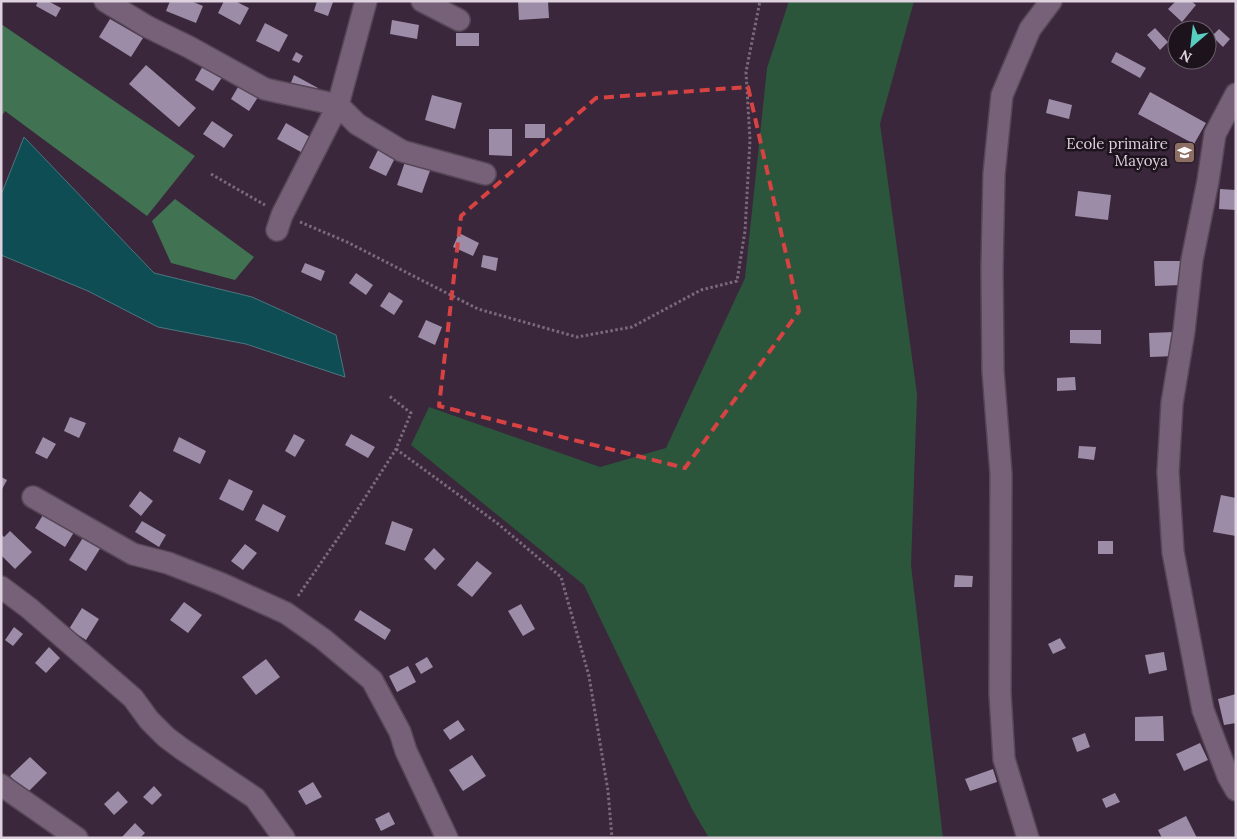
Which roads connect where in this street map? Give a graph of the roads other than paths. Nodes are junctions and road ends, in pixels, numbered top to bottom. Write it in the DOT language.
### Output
graph roads {
  1 [pos="105,1"];
  2 [pos="366,1"];
  3 [pos="422,1"];
  4 [pos="1051,1"];
  5 [pos="458,20"];
  6 [pos="1236,94"];
  7 [pos="338,105"];
  8 [pos="485,174"];
  9 [pos="279,222"];
  10 [pos="33,497"];
  11 [pos="1,587"];
  12 [pos="1,786"];
  13 [pos="1236,790"];
  14 [pos="77,838"];
  15 [pos="284,838"];
  16 [pos="447,838"];
  17 [pos="1028,838"];
  1 -- 7 [label="street"];
  2 -- 7 [label="street"];
  3 -- 5 [label="street"];
  4 -- 17 [label="street"];
  6 -- 13 [label="street"];
  7 -- 8 [label="street"];
  7 -- 9 [label="street"];
  10 -- 16 [label="street"];
  11 -- 15 [label="street"];
  12 -- 14 [label="street"];
}
